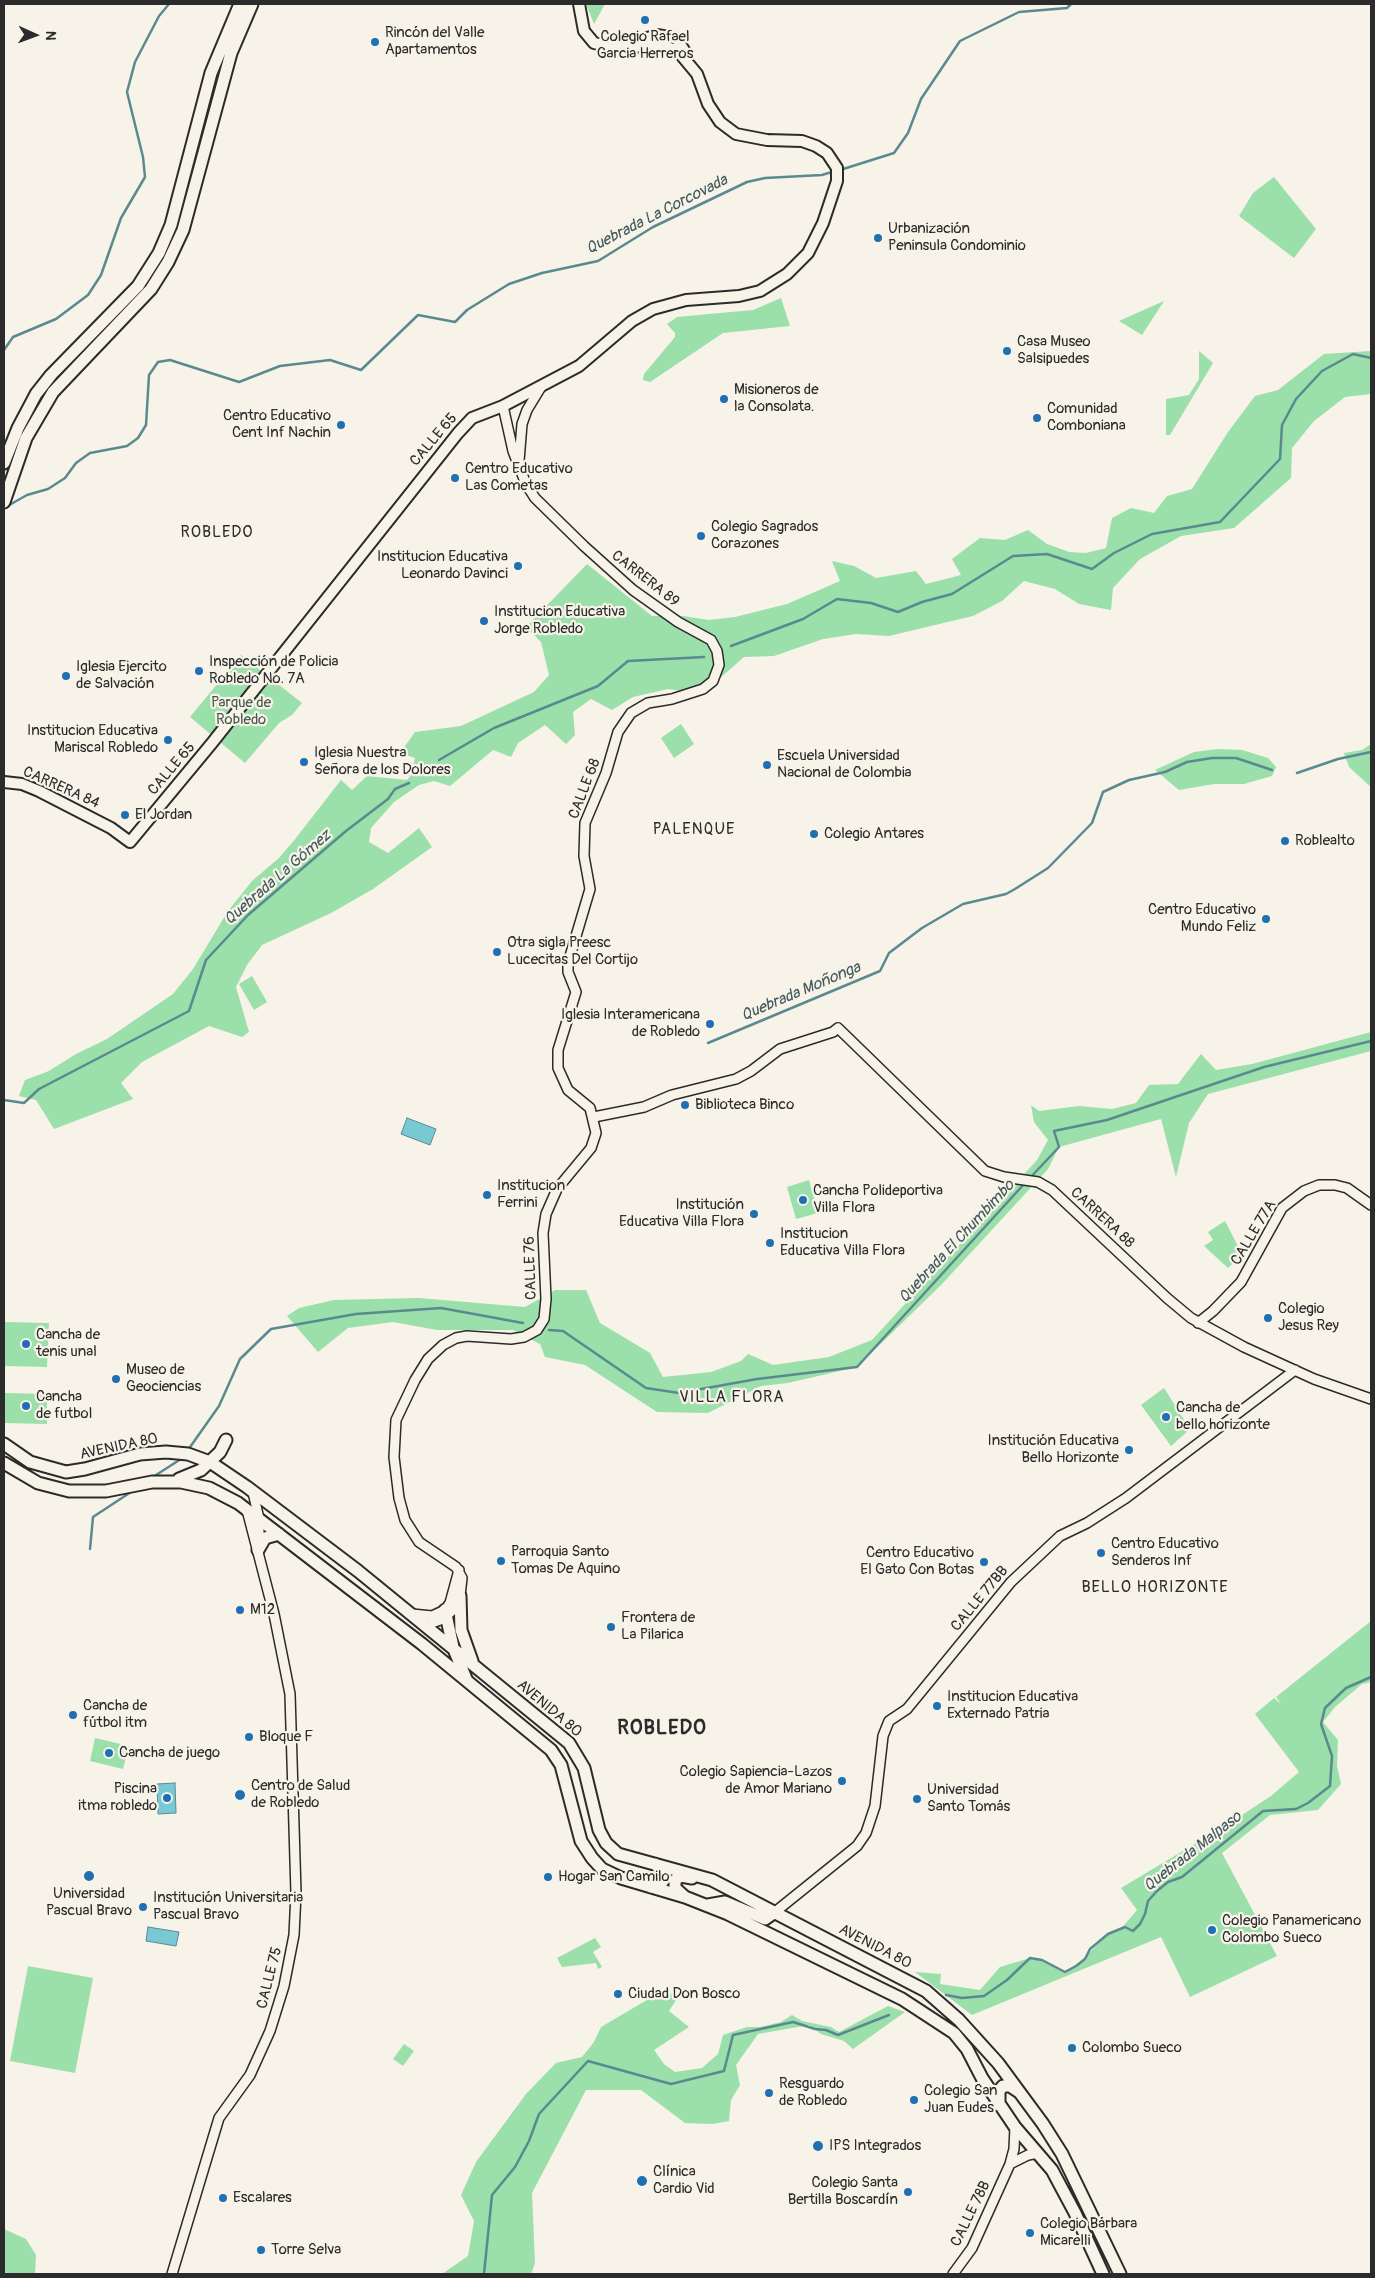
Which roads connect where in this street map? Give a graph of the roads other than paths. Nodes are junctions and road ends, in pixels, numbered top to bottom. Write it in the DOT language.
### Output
graph roads {
  1 [pos="240,4"];
  2 [pos="252,4"];
  3 [pos="579,4"];
  4 [pos="625,46"];
  5 [pos="693,67"];
  6 [pos="542,385"];
  7 [pos="503,406"];
  8 [pos="4,463"];
  9 [pos="521,473"];
  10 [pos="6,499"];
  11 [pos="684,695"];
  12 [pos="4,782"];
  13 [pos="130,842"];
  14 [pos="594,1117"];
  15 [pos="1371,1205"];
  16 [pos="1198,1322"];
  17 [pos="1295,1370"];
  18 [pos="1371,1399"];
  19 [pos="226,1440"];
  20 [pos="4,1444"];
  21 [pos="4,1463"];
  22 [pos="205,1464"];
  23 [pos="173,1481"];
  24 [pos="252,1491"];
  25 [pos="255,1512"];
  26 [pos="283,1513"];
  27 [pos="279,1534"];
  28 [pos="258,1550"];
  29 [pos="459,1570"];
  30 [pos="460,1596"];
  31 [pos="377,1609"];
  32 [pos="446,1613"];
  33 [pos="412,1614"];
  34 [pos="426,1624"];
  35 [pos="422,1644"];
  36 [pos="451,1645"];
  37 [pos="475,1667"];
  38 [pos="469,1685"];
  39 [pos="655,1864"];
  40 [pos="712,1880"];
  41 [pos="651,1887"];
  42 [pos="685,1897"];
  43 [pos="706,1905"];
  44 [pos="775,1912"];
  45 [pos="1023,2095"];
  46 [pos="999,2105"];
  47 [pos="1015,2127"];
  48 [pos="1038,2153"];
  49 [pos="1010,2164"];
  50 [pos="172,2274"];
  51 [pos="952,2274"];
  52 [pos="1103,2274"];
  53 [pos="1120,2274"];
  1 -- 8 [label="main road"];
  2 -- 10 [label="main road"];
  3 -- 4 [label="main road"];
  4 -- 5 [label="main road"];
  4 -- 5 [label="main road"];
  5 -- 6 [label="main road, CALLE 65"];
  6 -- 7 [label="main road, CALLE 65"];
  6 -- 9 [label="street, CARRERA 89"];
  7 -- 9 [label="street, CARRERA 89"];
  7 -- 13 [label="main road, CALLE 65"];
  9 -- 11 [label="street, CARRERA 89"];
  11 -- 14 [label="street, CALLE 68"];
  12 -- 13 [label="main road, CARRERA 84"];
  14 -- 16 [label="street, CARRERA 88"];
  14 -- 29 [label="street, CALLE 76"];
  15 -- 16 [label="street, CALLE 77A"];
  16 -- 17 [label="street, CARRERA 88"];
  17 -- 18 [label="street, CARRERA 88"];
  17 -- 44 [label="street, CALLE 77BB"];
  19 -- 22 [label="main road"];
  20 -- 22 [label="main road, AVENIDA 80"];
  21 -- 23 [label="main road, AVENIDA 80"];
  22 -- 23 [label="main road"];
  22 -- 24 [label="main road, AVENIDA 80"];
  23 -- 25 [label="main road, AVENIDA 80"];
  24 -- 25 [label="street, CALLE 75"];
  24 -- 26 [label="main road, AVENIDA 80"];
  25 -- 26 [label="main road"];
  25 -- 27 [label="main road, AVENIDA 80"];
  25 -- 28 [label="street, CALLE 75"];
  25 -- 28 [label="street, CALLE 75"];
  26 -- 33 [label="main road, AVENIDA 80"];
  27 -- 28 [label="main road"];
  27 -- 31 [label="main road, AVENIDA 80"];
  28 -- 50 [label="street, CALLE 75"];
  29 -- 30 [label="street"];
  29 -- 32 [label="street"];
  30 -- 32 [label="street"];
  30 -- 37 [label="main road"];
  31 -- 34 [label="main road"];
  31 -- 35 [label="main road, AVENIDA 80"];
  32 -- 33 [label="street"];
  32 -- 34 [label="street"];
  32 -- 36 [label="main road"];
  33 -- 34 [label="main road, AVENIDA 80"];
  34 -- 36 [label="main road, AVENIDA 80"];
  35 -- 36 [label="main road"];
  35 -- 38 [label="main road, AVENIDA 80"];
  36 -- 37 [label="main road, AVENIDA 80"];
  36 -- 38 [label="main road"];
  37 -- 39 [label="main road, AVENIDA 80"];
  38 -- 41 [label="main road, AVENIDA 80"];
  39 -- 40 [label="main road, AVENIDA 80"];
  39 -- 41 [label="main road"];
  40 -- 42 [label="main road"];
  40 -- 44 [label="main road, AVENIDA 80"];
  41 -- 42 [label="main road, AVENIDA 80"];
  42 -- 43 [label="main road, AVENIDA 80"];
  43 -- 44 [label="main road"];
  43 -- 46 [label="main road, AVENIDA 80"];
  44 -- 45 [label="main road, AVENIDA 80"];
  45 -- 46 [label="main road"];
  45 -- 53 [label="main road, AVENIDA 80"];
  46 -- 47 [label="main road, AVENIDA 80"];
  47 -- 48 [label="main road, AVENIDA 80"];
  47 -- 49 [label="street, CALLE 78B"];
  48 -- 49 [label="street"];
  48 -- 52 [label="main road, AVENIDA 80"];
  49 -- 51 [label="street, CALLE 78B"];
}
